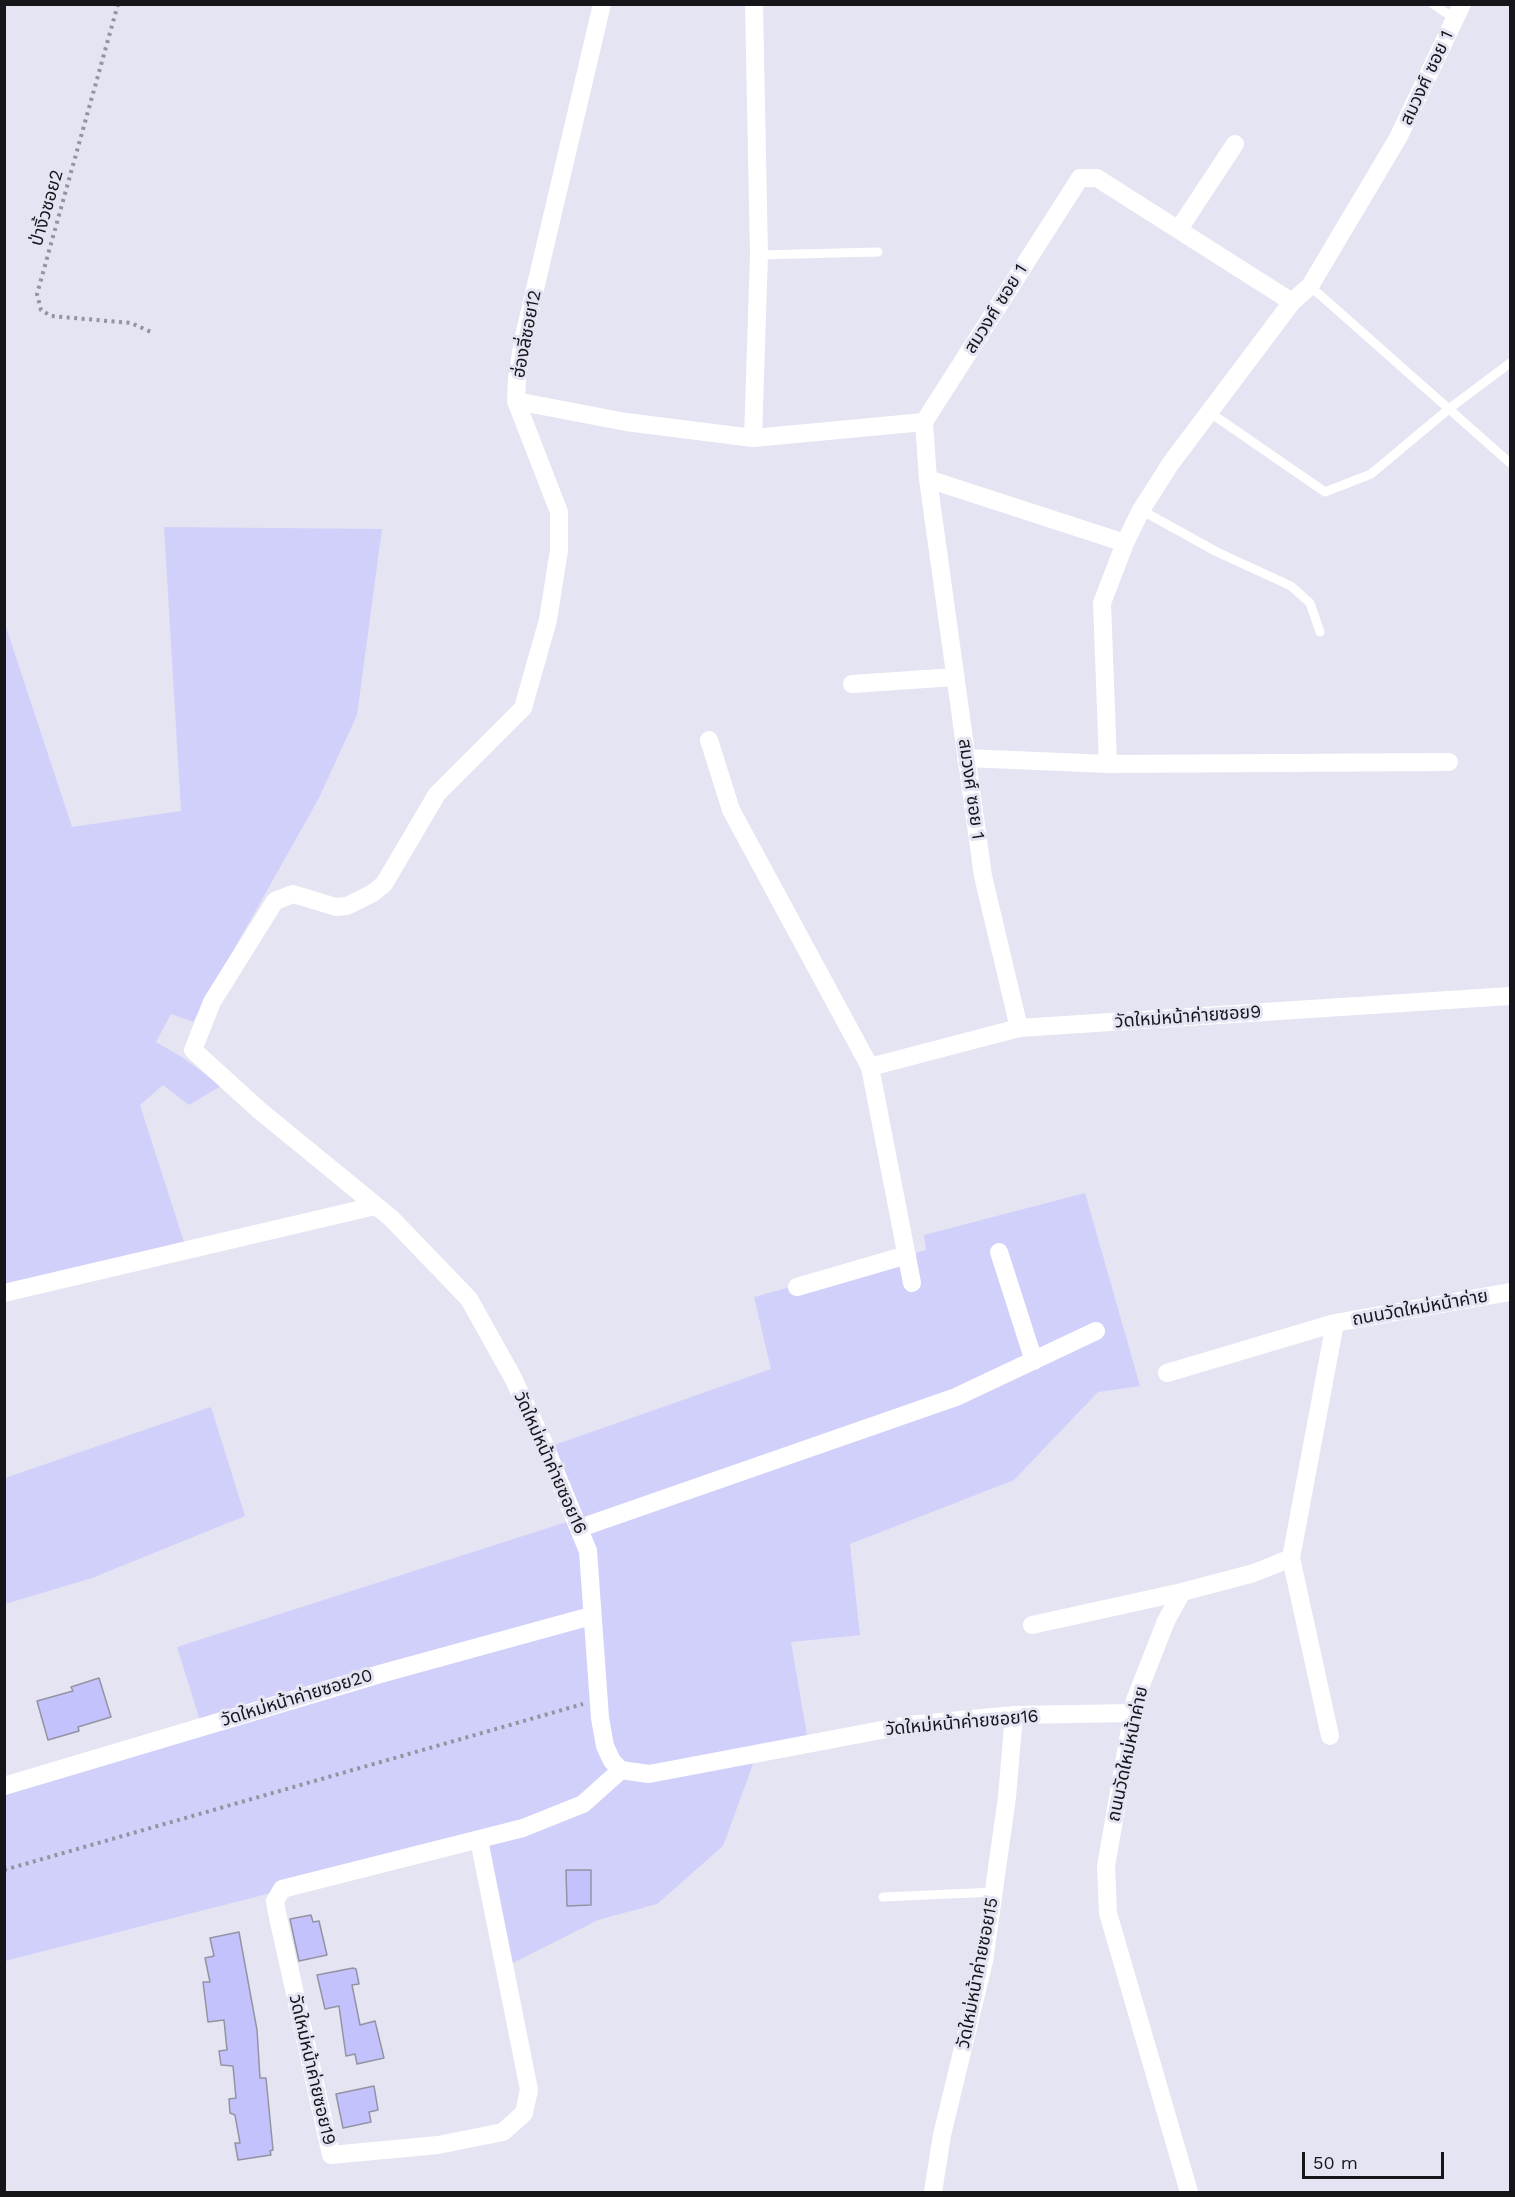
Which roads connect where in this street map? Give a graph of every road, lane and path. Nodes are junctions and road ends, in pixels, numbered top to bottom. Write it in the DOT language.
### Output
graph roads {
  1 [pos="118,4"];
  2 [pos="602,4"];
  3 [pos="754,4"];
  4 [pos="1433,4"];
  5 [pos="1458,12"];
  6 [pos="1235,144"];
  7 [pos="1179,229"];
  8 [pos="878,252"];
  9 [pos="759,255"];
  10 [pos="1310,286"];
  11 [pos="1292,302"];
  12 [pos="151,332"];
  13 [pos="1510,363"];
  14 [pos="516,400"];
  15 [pos="1450,408"];
  16 [pos="1209,412"];
  17 [pos="924,422"];
  18 [pos="753,438"];
  19 [pos="1510,463"];
  20 [pos="928,479"];
  21 [pos="1141,510"];
  22 [pos="1125,543"];
  23 [pos="1320,632"];
  24 [pos="955,677"];
  25 [pos="852,684"];
  26 [pos="710,740"];
  27 [pos="966,758"];
  28 [pos="1449,762"];
  29 [pos="1108,764"];
  30 [pos="347,906"];
  31 [pos="1510,996"];
  32 [pos="1019,1028"];
  33 [pos="870,1067"];
  34 [pos="375,1206"];
  35 [pos="999,1252"];
  36 [pos="907,1255"];
  37 [pos="912,1283"];
  38 [pos="798,1287"];
  39 [pos="1510,1292"];
  40 [pos="4,1293"];
  41 [pos="1335,1323"];
  42 [pos="1096,1331"];
  43 [pos="1034,1361"];
  44 [pos="1167,1373"];
  45 [pos="580,1528"];
  46 [pos="1291,1558"];
  47 [pos="1182,1592"];
  48 [pos="591,1616"];
  49 [pos="1032,1626"];
  50 [pos="599,1700"];
  51 [pos="1133,1713"];
  52 [pos="1014,1715"];
  53 [pos="1330,1736"];
  54 [pos="621,1770"];
  55 [pos="4,1786"];
  56 [pos="479,1840"];
  57 [pos="4,1870"];
  58 [pos="995,1892"];
  59 [pos="883,1897"];
  60 [pos="933,2193"];
  61 [pos="1189,2193"];
  1 -- 12 [label="path, ป่างิ้วซอย2"];
  2 -- 14 [label="street, ฮ่องลี่ซอย12"];
  3 -- 9 [label="street"];
  4 -- 5 [label="lane"];
  5 -- 10 [label="street, สมวงศ์ ซอย 1"];
  6 -- 7 [label="street"];
  7 -- 11 [label="street, สมวงศ์ ซอย 1"];
  7 -- 17 [label="street, สมวงศ์ ซอย 1"];
  8 -- 9 [label="lane"];
  9 -- 18 [label="street"];
  10 -- 11 [label="street, สมวงศ์ ซอย 1"];
  10 -- 15 [label="lane"];
  11 -- 16 [label="street"];
  13 -- 15 [label="lane"];
  14 -- 18 [label="street"];
  14 -- 30 [label="street, ฮ่องลี่ซอย12"];
  15 -- 16 [label="lane"];
  15 -- 19 [label="lane"];
  16 -- 21 [label="street"];
  17 -- 18 [label="street"];
  17 -- 20 [label="street, สมวงศ์ ซอย 1"];
  20 -- 22 [label="street"];
  20 -- 24 [label="street, สมวงศ์ ซอย 1"];
  21 -- 22 [label="street"];
  21 -- 23 [label="lane"];
  22 -- 29 [label="street"];
  24 -- 25 [label="street"];
  24 -- 27 [label="street, สมวงศ์ ซอย 1"];
  26 -- 33 [label="street"];
  27 -- 29 [label="street"];
  27 -- 32 [label="street, สมวงศ์ ซอย 1"];
  28 -- 29 [label="street"];
  30 -- 34 [label="street, วัดใหม่หน้าค่ายซอย16"];
  31 -- 32 [label="street, วัดใหม่หน้าค่ายซอย9"];
  32 -- 33 [label="street, วัดใหม่หน้าค่ายซอย9"];
  33 -- 36 [label="street"];
  34 -- 40 [label="street"];
  34 -- 45 [label="street, วัดใหม่หน้าค่ายซอย16"];
  35 -- 43 [label="street"];
  36 -- 37 [label="street"];
  36 -- 38 [label="street"];
  39 -- 41 [label="street, ถนนวัดใหม่หน้าค่าย"];
  41 -- 44 [label="street"];
  41 -- 46 [label="street, ถนนวัดใหม่หน้าค่าย"];
  42 -- 43 [label="street"];
  43 -- 45 [label="street"];
  45 -- 48 [label="street, วัดใหม่หน้าค่ายซอย16"];
  46 -- 47 [label="street"];
  46 -- 53 [label="street"];
  47 -- 49 [label="street"];
  47 -- 51 [label="street, ถนนวัดใหม่หน้าค่าย"];
  48 -- 50 [label="street, วัดใหม่หน้าค่ายซอย16"];
  48 -- 55 [label="street, วัดใหม่หน้าค่ายซอย20"];
  50 -- 54 [label="street, วัดใหม่หน้าค่ายซอย16"];
  50 -- 57 [label="path"];
  51 -- 52 [label="street, วัดใหม่หน้าค่ายซอย16"];
  51 -- 61 [label="street, ถนนวัดใหม่หน้าค่าย"];
  52 -- 54 [label="street, วัดใหม่หน้าค่ายซอย16"];
  52 -- 58 [label="street, วัดใหม่หน้าค่ายซอย15"];
  54 -- 56 [label="street, วัดใหม่หน้าค่ายซอย19"];
  56 -- 56 [label="street, วัดใหม่หน้าค่ายซอย19"];
  58 -- 59 [label="lane"];
  58 -- 60 [label="street, วัดใหม่หน้าค่ายซอย15"];
}
